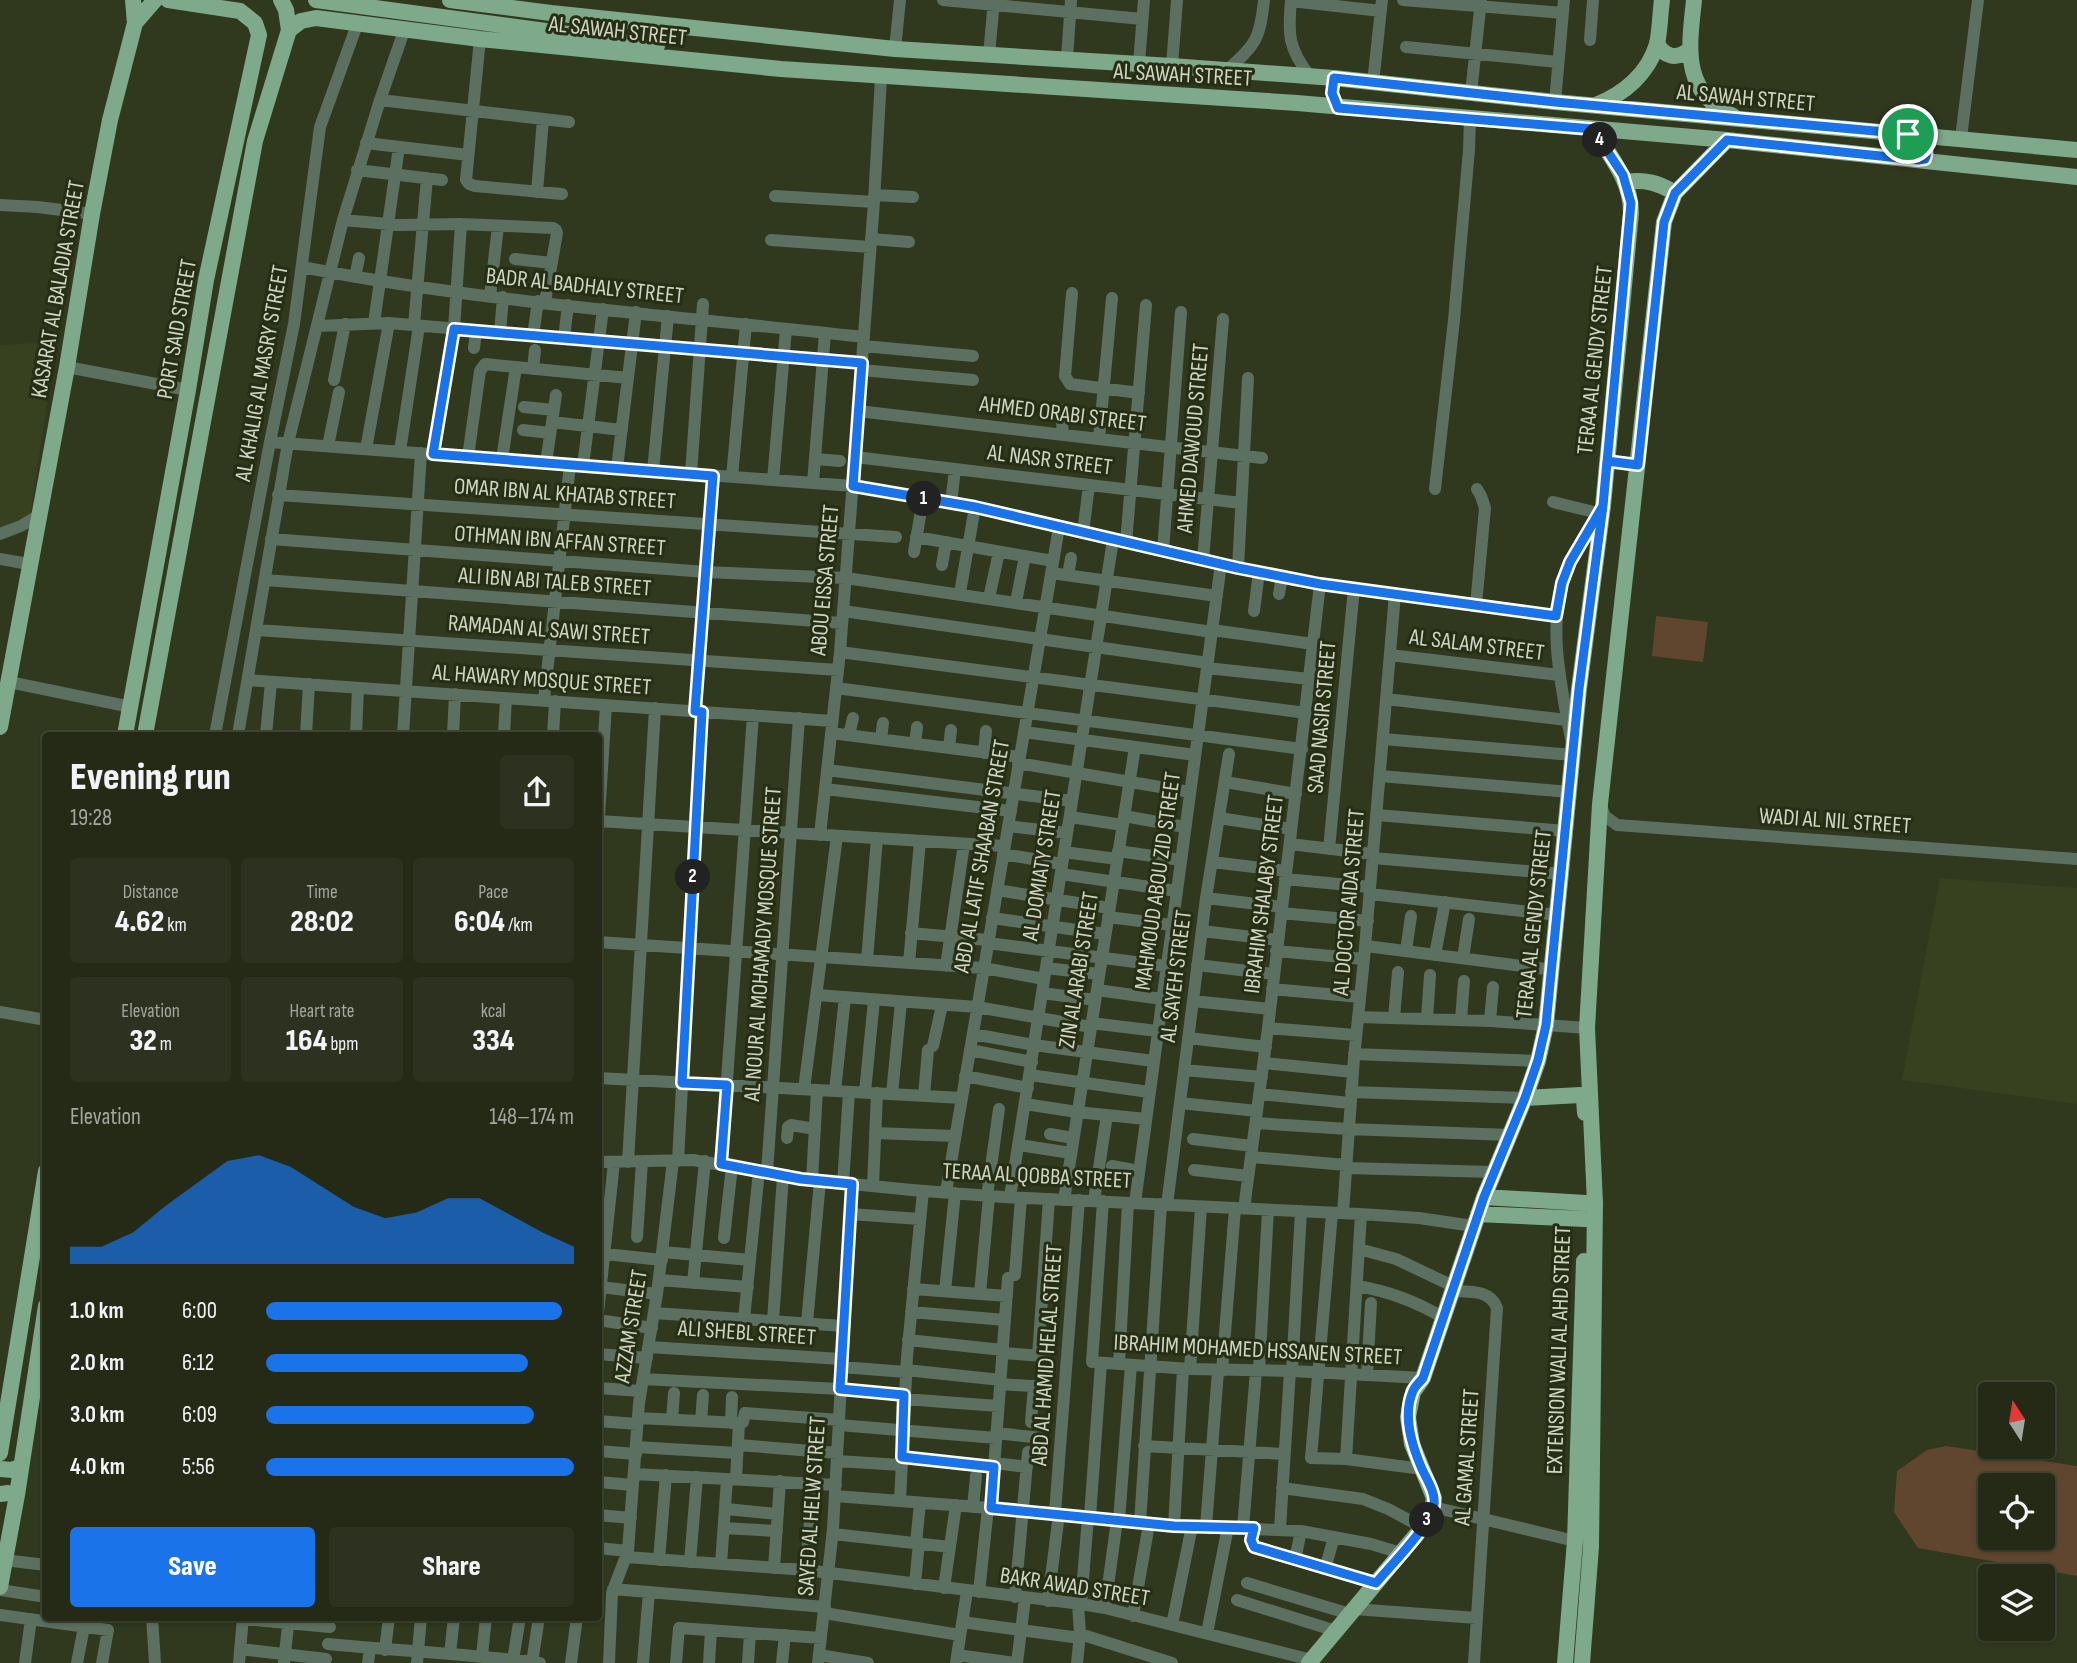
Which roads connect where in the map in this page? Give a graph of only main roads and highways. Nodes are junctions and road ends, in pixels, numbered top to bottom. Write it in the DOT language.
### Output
graph roads {
  1 [pos="133,0"];
  2 [pos="155,0"];
  3 [pos="168,0"];
  4 [pos="281,0"];
  5 [pos="309,0"];
  6 [pos="316,0"];
  7 [pos="450,0"];
  8 [pos="1662,0"];
  9 [pos="1694,0"];
  10 [pos="316,18"];
  11 [pos="135,23"];
  12 [pos="289,30"];
  13 [pos="1657,43"];
  14 [pos="1689,50"];
  15 [pos="769,68"];
  16 [pos="1287,75"];
  17 [pos="1334,78"];
  18 [pos="1297,103"];
  19 [pos="1595,105"];
  20 [pos="1338,108"];
  21 [pos="1738,119"];
  22 [pos="1593,129"];
  23 [pos="1908,134"];
  24 [pos="1961,138"];
  25 [pos="1727,140"];
  26 [pos="2077,150"];
  27 [pos="1918,160"];
  28 [pos="1983,166"];
  29 [pos="2077,177"];
  30 [pos="1626,182"];
  31 [pos="1675,193"];
  32 [pos="212,250"];
  33 [pos="235,250"];
  34 [pos="206,280"];
  35 [pos="230,280"];
  36 [pos="1607,461"];
  37 [pos="1638,465"];
  38 [pos="0,727"];
  39 [pos="126,732"];
  40 [pos="146,732"];
  41 [pos="1587,1095"];
  42 [pos="1525,1098"];
  43 [pos="42,1196"];
  44 [pos="1484,1197"];
  45 [pos="1589,1208"];
  46 [pos="1476,1220"];
  47 [pos="42,1332"];
  48 [pos="0,1453"];
  49 [pos="21,1466"];
  50 [pos="0,1469"];
  51 [pos="0,1494"];
  52 [pos="17,1495"];
  53 [pos="0,1588"];
  54 [pos="1310,1661"];
  55 [pos="1565,1663"];
  56 [pos="1582,1663"];
  1 -- 11 [label="main road, KASARAT AL BALADIA STREET"];
  2 -- 11 [label="main road, KASARAT AL BALADIA STREET"];
  3 -- 32 [label="main road, PORT SAID STREET"];
  4 -- 12 [label="main road"];
  5 -- 10 [label="main road"];
  6 -- 15 [label="main road"];
  7 -- 16 [label="main road, AL SAWAH STREET"];
  8 -- 13 [label="main road"];
  9 -- 14 [label="main road"];
  10 -- 12 [label="main road, AL SAWAH STREET"];
  10 -- 15 [label="main road, AL SAWAH STREET"];
  11 -- 38 [label="main road, KASARAT AL BALADIA STREET"];
  12 -- 33 [label="main road, PORT SAID STREET"];
  13 -- 14 [label="main road"];
  13 -- 19 [label="main road"];
  14 -- 21 [label="main road"];
  15 -- 18 [label="main road, AL SAWAH STREET"];
  16 -- 17 [label="main road, AL SAWAH STREET"];
  16 -- 18 [label="main road"];
  17 -- 19 [label="main road, AL SAWAH STREET"];
  17 -- 20 [label="main road"];
  18 -- 20 [label="main road, AL SAWAH STREET"];
  19 -- 21 [label="main road, AL SAWAH STREET"];
  20 -- 22 [label="main road, AL SAWAH STREET"];
  21 -- 23 [label="main road, AL SAWAH STREET"];
  22 -- 25 [label="main road, AL SAWAH STREET"];
  22 -- 30 [label="main road, TERAA AL GENDY STREET"];
  23 -- 24 [label="main road, AL SAWAH STREET"];
  23 -- 27 [label="main road"];
  24 -- 26 [label="main road, AL SAWAH STREET"];
  24 -- 28 [label="main road"];
  25 -- 27 [label="main road, AL SAWAH STREET"];
  25 -- 31 [label="main road"];
  27 -- 28 [label="main road, AL SAWAH STREET"];
  28 -- 29 [label="main road, AL SAWAH STREET"];
  30 -- 31 [label="main road"];
  30 -- 36 [label="main road, TERAA AL GENDY STREET"];
  31 -- 37 [label="main road"];
  32 -- 33 [label="main road"];
  32 -- 34 [label="main road, PORT SAID STREET"];
  33 -- 35 [label="main road, PORT SAID STREET"];
  34 -- 35 [label="main road"];
  34 -- 39 [label="main road, PORT SAID STREET"];
  35 -- 40 [label="main road, PORT SAID STREET"];
  36 -- 37 [label="main road"];
  36 -- 42 [label="main road, TERAA AL GENDY STREET"];
  37 -- 41 [label="main road"];
  41 -- 42 [label="main road"];
  41 -- 45 [label="main road"];
  42 -- 44 [label="main road, TERAA AL GENDY STREET"];
  43 -- 48 [label="main road"];
  44 -- 45 [label="main road"];
  44 -- 46 [label="main road, TERAA AL GENDY STREET"];
  45 -- 46 [label="main road, TERAA AL QOBBA STREET"];
  45 -- 55 [label="main road, EXTENSION WALI AL AHD STREET"];
  45 -- 56 [label="main road, EXTENSION WALI AL AHD STREET"];
  46 -- 54 [label="main road, TERAA AL GENDY STREET"];
  47 -- 49 [label="main road"];
  49 -- 50 [label="main road"];
  49 -- 52 [label="main road"];
  51 -- 52 [label="main road"];
  52 -- 53 [label="main road"];
}
